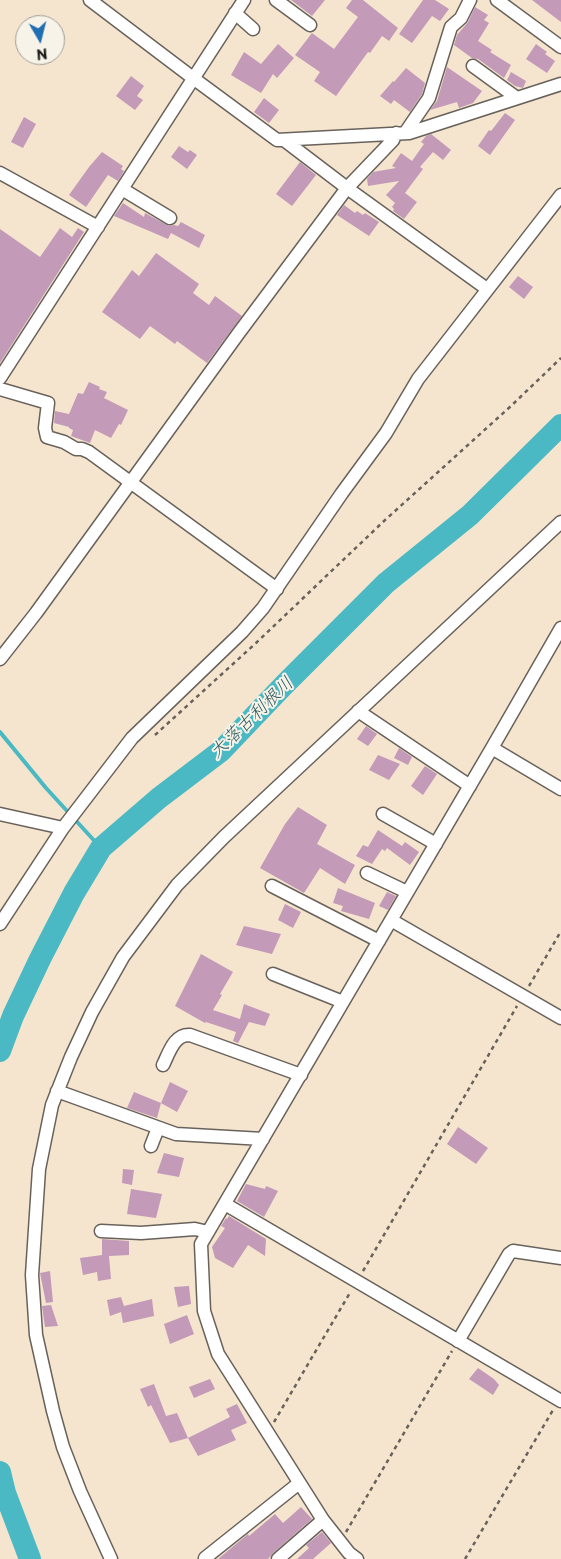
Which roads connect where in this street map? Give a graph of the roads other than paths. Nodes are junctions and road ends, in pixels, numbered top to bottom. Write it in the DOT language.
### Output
graph roads {
  1 [pos="90,0"];
  2 [pos="244,0"];
  3 [pos="276,0"];
  4 [pos="470,0"];
  5 [pos="497,0"];
  6 [pos="235,13"];
  7 [pos="310,25"];
  8 [pos="253,30"];
  9 [pos="561,47"];
  10 [pos="473,66"];
  11 [pos="193,78"];
  12 [pos="561,84"];
  13 [pos="516,98"];
  14 [pos="401,133"];
  15 [pos="284,140"];
  16 [pos="0,173"];
  17 [pos="347,188"];
  18 [pos="122,189"];
  19 [pos="561,195"];
  20 [pos="170,218"];
  21 [pos="98,227"];
  22 [pos="487,289"];
  23 [pos="0,378"];
  24 [pos="0,389"];
  25 [pos="131,483"];
  26 [pos="561,522"];
  27 [pos="277,589"];
  28 [pos="561,628"];
  29 [pos="0,659"];
  30 [pos="358,711"];
  31 [pos="492,748"];
  32 [pos="470,786"];
  33 [pos="561,789"];
  34 [pos="0,814"];
  35 [pos="383,814"];
  36 [pos="63,828"];
  37 [pos="436,844"];
  38 [pos="367,874"];
  39 [pos="272,886"];
  40 [pos="407,892"];
  41 [pos="391,920"];
  42 [pos="0,924"];
  43 [pos="379,941"];
  44 [pos="273,974"];
  45 [pos="343,1002"];
  46 [pos="561,1018"];
  47 [pos="163,1065"];
  48 [pos="301,1074"];
  49 [pos="57,1091"];
  50 [pos="158,1128"];
  51 [pos="263,1139"];
  52 [pos="151,1146"];
  53 [pos="225,1204"];
  54 [pos="101,1231"];
  55 [pos="208,1232"];
  56 [pos="561,1258"];
  57 [pos="458,1341"];
  58 [pos="560,1401"];
  59 [pos="298,1484"];
  60 [pos="323,1520"];
  61 [pos="350,1557"];
  62 [pos="205,1558"];
  63 [pos="111,1559"];
  64 [pos="278,1559"];
  1 -- 11 [label="street"];
  2 -- 6 [label="street"];
  3 -- 7 [label="street"];
  4 -- 14 [label="street"];
  5 -- 9 [label="street"];
  6 -- 8 [label="street"];
  6 -- 11 [label="street"];
  10 -- 13 [label="street"];
  11 -- 15 [label="street"];
  11 -- 18 [label="street"];
  12 -- 13 [label="street"];
  13 -- 14 [label="street"];
  14 -- 15 [label="street"];
  14 -- 17 [label="street"];
  15 -- 17 [label="street"];
  16 -- 21 [label="street"];
  17 -- 22 [label="street"];
  17 -- 25 [label="street"];
  18 -- 20 [label="street"];
  18 -- 21 [label="street"];
  19 -- 22 [label="street"];
  21 -- 23 [label="street"];
  22 -- 27 [label="street"];
  24 -- 25 [label="street"];
  25 -- 27 [label="street"];
  25 -- 29 [label="street"];
  26 -- 30 [label="street"];
  27 -- 36 [label="street"];
  28 -- 31 [label="street"];
  30 -- 32 [label="street"];
  30 -- 49 [label="street"];
  31 -- 32 [label="street"];
  31 -- 33 [label="street"];
  32 -- 37 [label="street"];
  34 -- 36 [label="street"];
  35 -- 37 [label="street"];
  36 -- 42 [label="street"];
  37 -- 40 [label="street"];
  38 -- 40 [label="street"];
  39 -- 43 [label="street"];
  40 -- 41 [label="street"];
  41 -- 43 [label="street"];
  41 -- 46 [label="street"];
  43 -- 45 [label="street"];
  44 -- 45 [label="street"];
  45 -- 48 [label="street"];
  47 -- 48 [label="street"];
  48 -- 51 [label="street"];
  49 -- 50 [label="street"];
  49 -- 63 [label="street"];
  50 -- 51 [label="street"];
  50 -- 52 [label="street"];
  51 -- 53 [label="street"];
  53 -- 55 [label="street"];
  53 -- 57 [label="street"];
  54 -- 55 [label="street"];
  55 -- 59 [label="street"];
  56 -- 57 [label="street"];
  57 -- 58 [label="street"];
  59 -- 60 [label="street"];
  59 -- 62 [label="street"];
  60 -- 61 [label="street"];
  60 -- 64 [label="street"];
}
